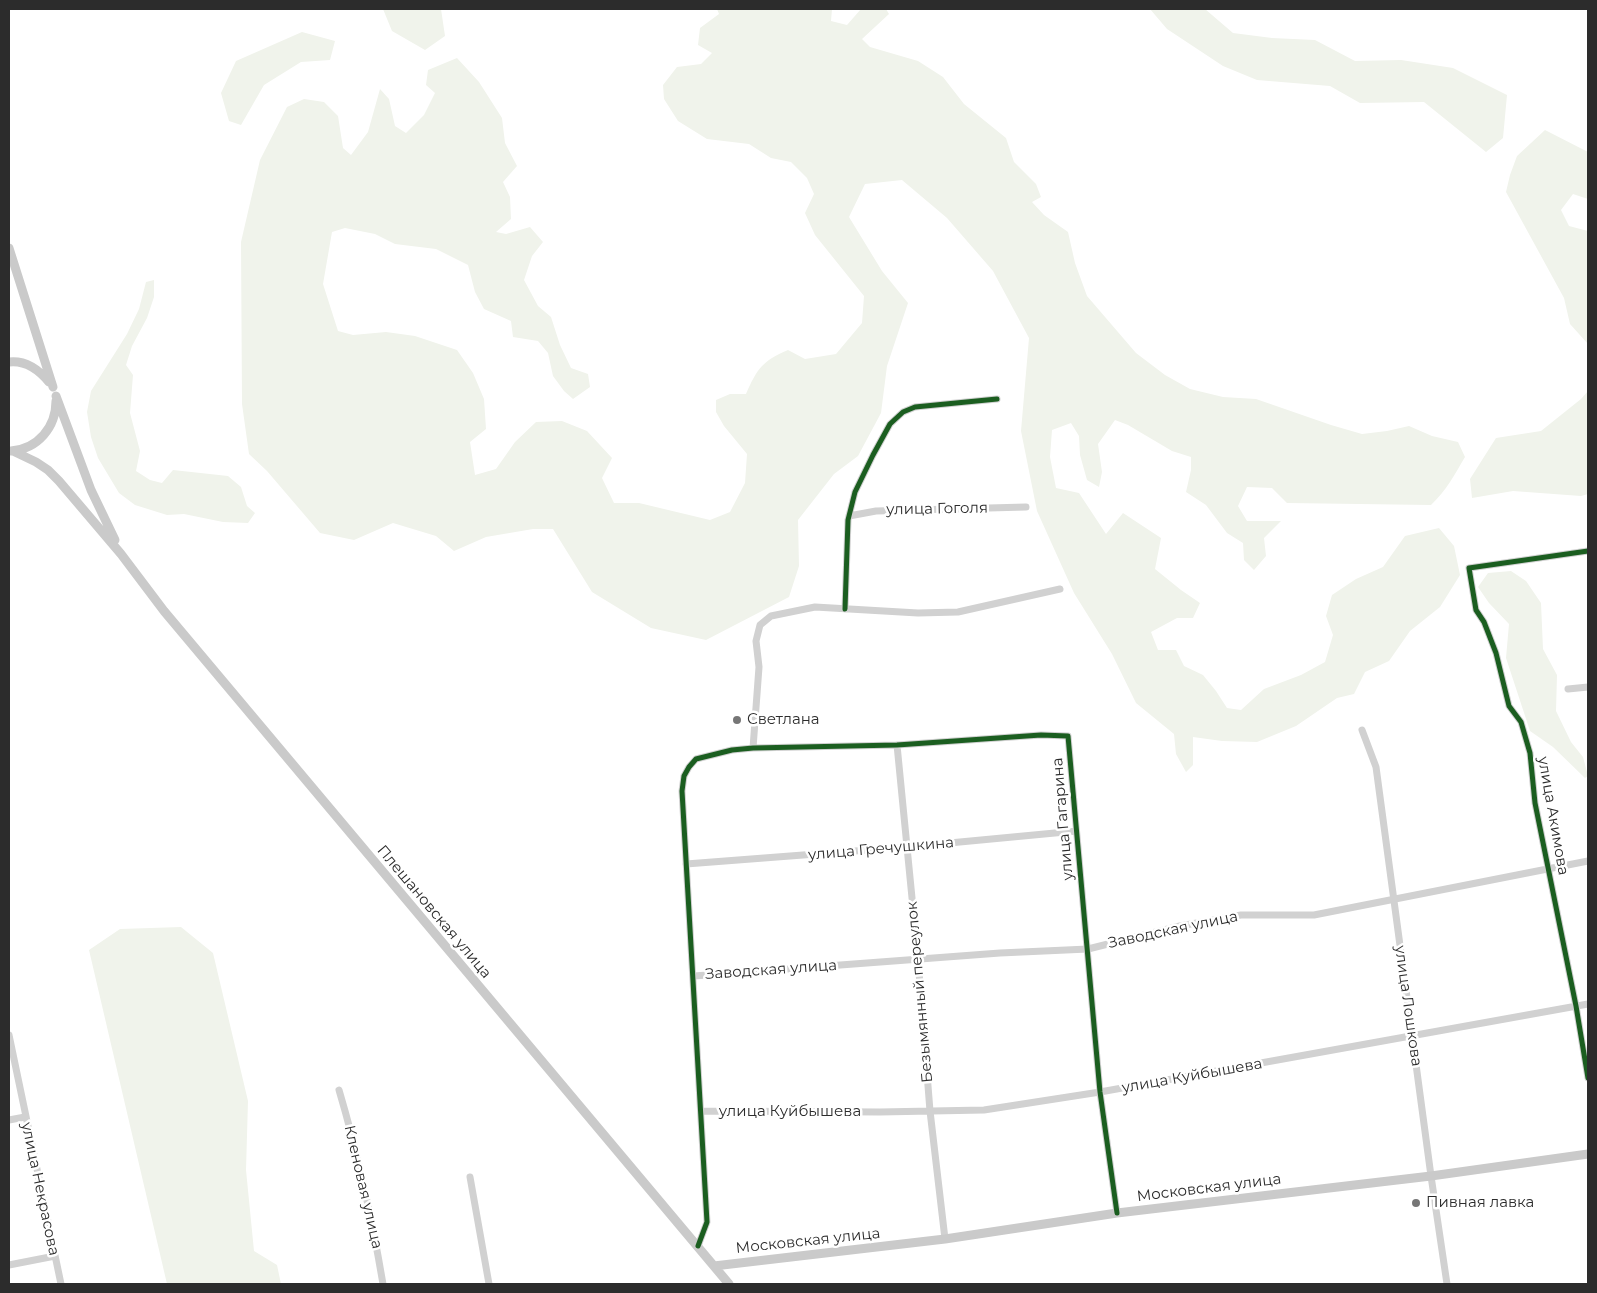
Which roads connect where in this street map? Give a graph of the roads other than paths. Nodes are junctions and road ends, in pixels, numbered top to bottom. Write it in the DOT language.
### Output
graph roads {
  1 [pos="9,248"];
  2 [pos="9,362"];
  3 [pos="53,387"];
  4 [pos="56,396"];
  5 [pos="997,399"];
  6 [pos="11,451"];
  7 [pos="1026,507"];
  8 [pos="849,516"];
  9 [pos="1588,551"];
  10 [pos="121,554"];
  11 [pos="1060,590"];
  12 [pos="845,609"];
  13 [pos="1588,686"];
  14 [pos="1568,690"];
  15 [pos="1362,730"];
  16 [pos="898,745"];
  17 [pos="753,748"];
  18 [pos="1076,831"];
  19 [pos="907,848"];
  20 [pos="1588,861"];
  21 [pos="686,864"];
  22 [pos="1549,868"];
  23 [pos="1394,899"];
  24 [pos="1088,949"];
  25 [pos="918,959"];
  26 [pos="694,976"];
  27 [pos="1588,1004"];
  28 [pos="1576,1006"];
  29 [pos="9,1035"];
  30 [pos="1412,1036"];
  31 [pos="1588,1078"];
  32 [pos="339,1090"];
  33 [pos="1100,1092"];
  34 [pos="702,1111"];
  35 [pos="930,1111"];
  36 [pos="25,1117"];
  37 [pos="9,1120"];
  38 [pos="1588,1154"];
  39 [pos="1431,1176"];
  40 [pos="470,1177"];
  41 [pos="1116,1213"];
  42 [pos="945,1239"];
  43 [pos="698,1246"];
  44 [pos="55,1256"];
  45 [pos="9,1265"];
  46 [pos="714,1266"];
  47 [pos="61,1284"];
  48 [pos="383,1284"];
  49 [pos="489,1284"];
  50 [pos="729,1284"];
  51 [pos="1447,1284"];
  1 -- 3 [label="main road"];
  2 -- 3 [label="main road"];
  3 -- 4 [label="main road"];
  4 -- 6 [label="main road"];
  4 -- 10 [label="main road"];
  5 -- 8 [label="street"];
  6 -- 10 [label="main road"];
  7 -- 8 [label="street, улица Гоголя"];
  8 -- 12 [label="street"];
  9 -- 22 [label="street, улица Акимова"];
  10 -- 43 [label="main road, Плешановская улица"];
  11 -- 12 [label="street"];
  12 -- 17 [label="street"];
  13 -- 14 [label="street"];
  15 -- 23 [label="street, улица Лошкова"];
  16 -- 17 [label="street, улица Гагарина"];
  16 -- 18 [label="street, улица Гагарина"];
  16 -- 19 [label="street, Безымянный переулок"];
  17 -- 21 [label="street, улица Гагарина"];
  18 -- 19 [label="street, улица Гречушкина"];
  18 -- 24 [label="street, улица Гагарина"];
  19 -- 21 [label="street, улица Гречушкина"];
  19 -- 25 [label="street, Безымянный переулок"];
  20 -- 22 [label="street, Заводская улица"];
  21 -- 26 [label="street"];
  22 -- 23 [label="street, Заводская улица"];
  22 -- 28 [label="street, улица Акимова"];
  23 -- 24 [label="street, Заводская улица"];
  23 -- 30 [label="street, улица Лошкова"];
  24 -- 25 [label="street, Заводская улица"];
  24 -- 33 [label="street, улица Гагарина"];
  25 -- 26 [label="street, Заводская улица"];
  25 -- 35 [label="street, Безымянный переулок"];
  26 -- 34 [label="street"];
  27 -- 28 [label="street, улица Куйбышева"];
  28 -- 30 [label="street, улица Куйбышева"];
  28 -- 31 [label="street, улица Акимова"];
  29 -- 36 [label="street, улица Некрасова"];
  30 -- 33 [label="street, улица Куйбышева"];
  30 -- 39 [label="street, улица Лошкова"];
  32 -- 48 [label="street, Кленовая улица"];
  33 -- 35 [label="street, улица Куйбышева"];
  33 -- 41 [label="street, улица Гагарина"];
  34 -- 35 [label="street, улица Куйбышева"];
  34 -- 43 [label="street"];
  35 -- 42 [label="street, Безымянный переулок"];
  36 -- 37 [label="street"];
  36 -- 44 [label="street, улица Некрасова"];
  38 -- 39 [label="main road, Московская улица"];
  39 -- 41 [label="main road, Московская улица"];
  39 -- 51 [label="street, улица Лошкова"];
  40 -- 49 [label="street"];
  41 -- 42 [label="main road, Московская улица"];
  42 -- 46 [label="main road, Московская улица"];
  43 -- 46 [label="main road, Плешановская улица"];
  44 -- 45 [label="street"];
  44 -- 47 [label="street, улица Некрасова"];
  46 -- 50 [label="main road, Плешановская улица"];
}
